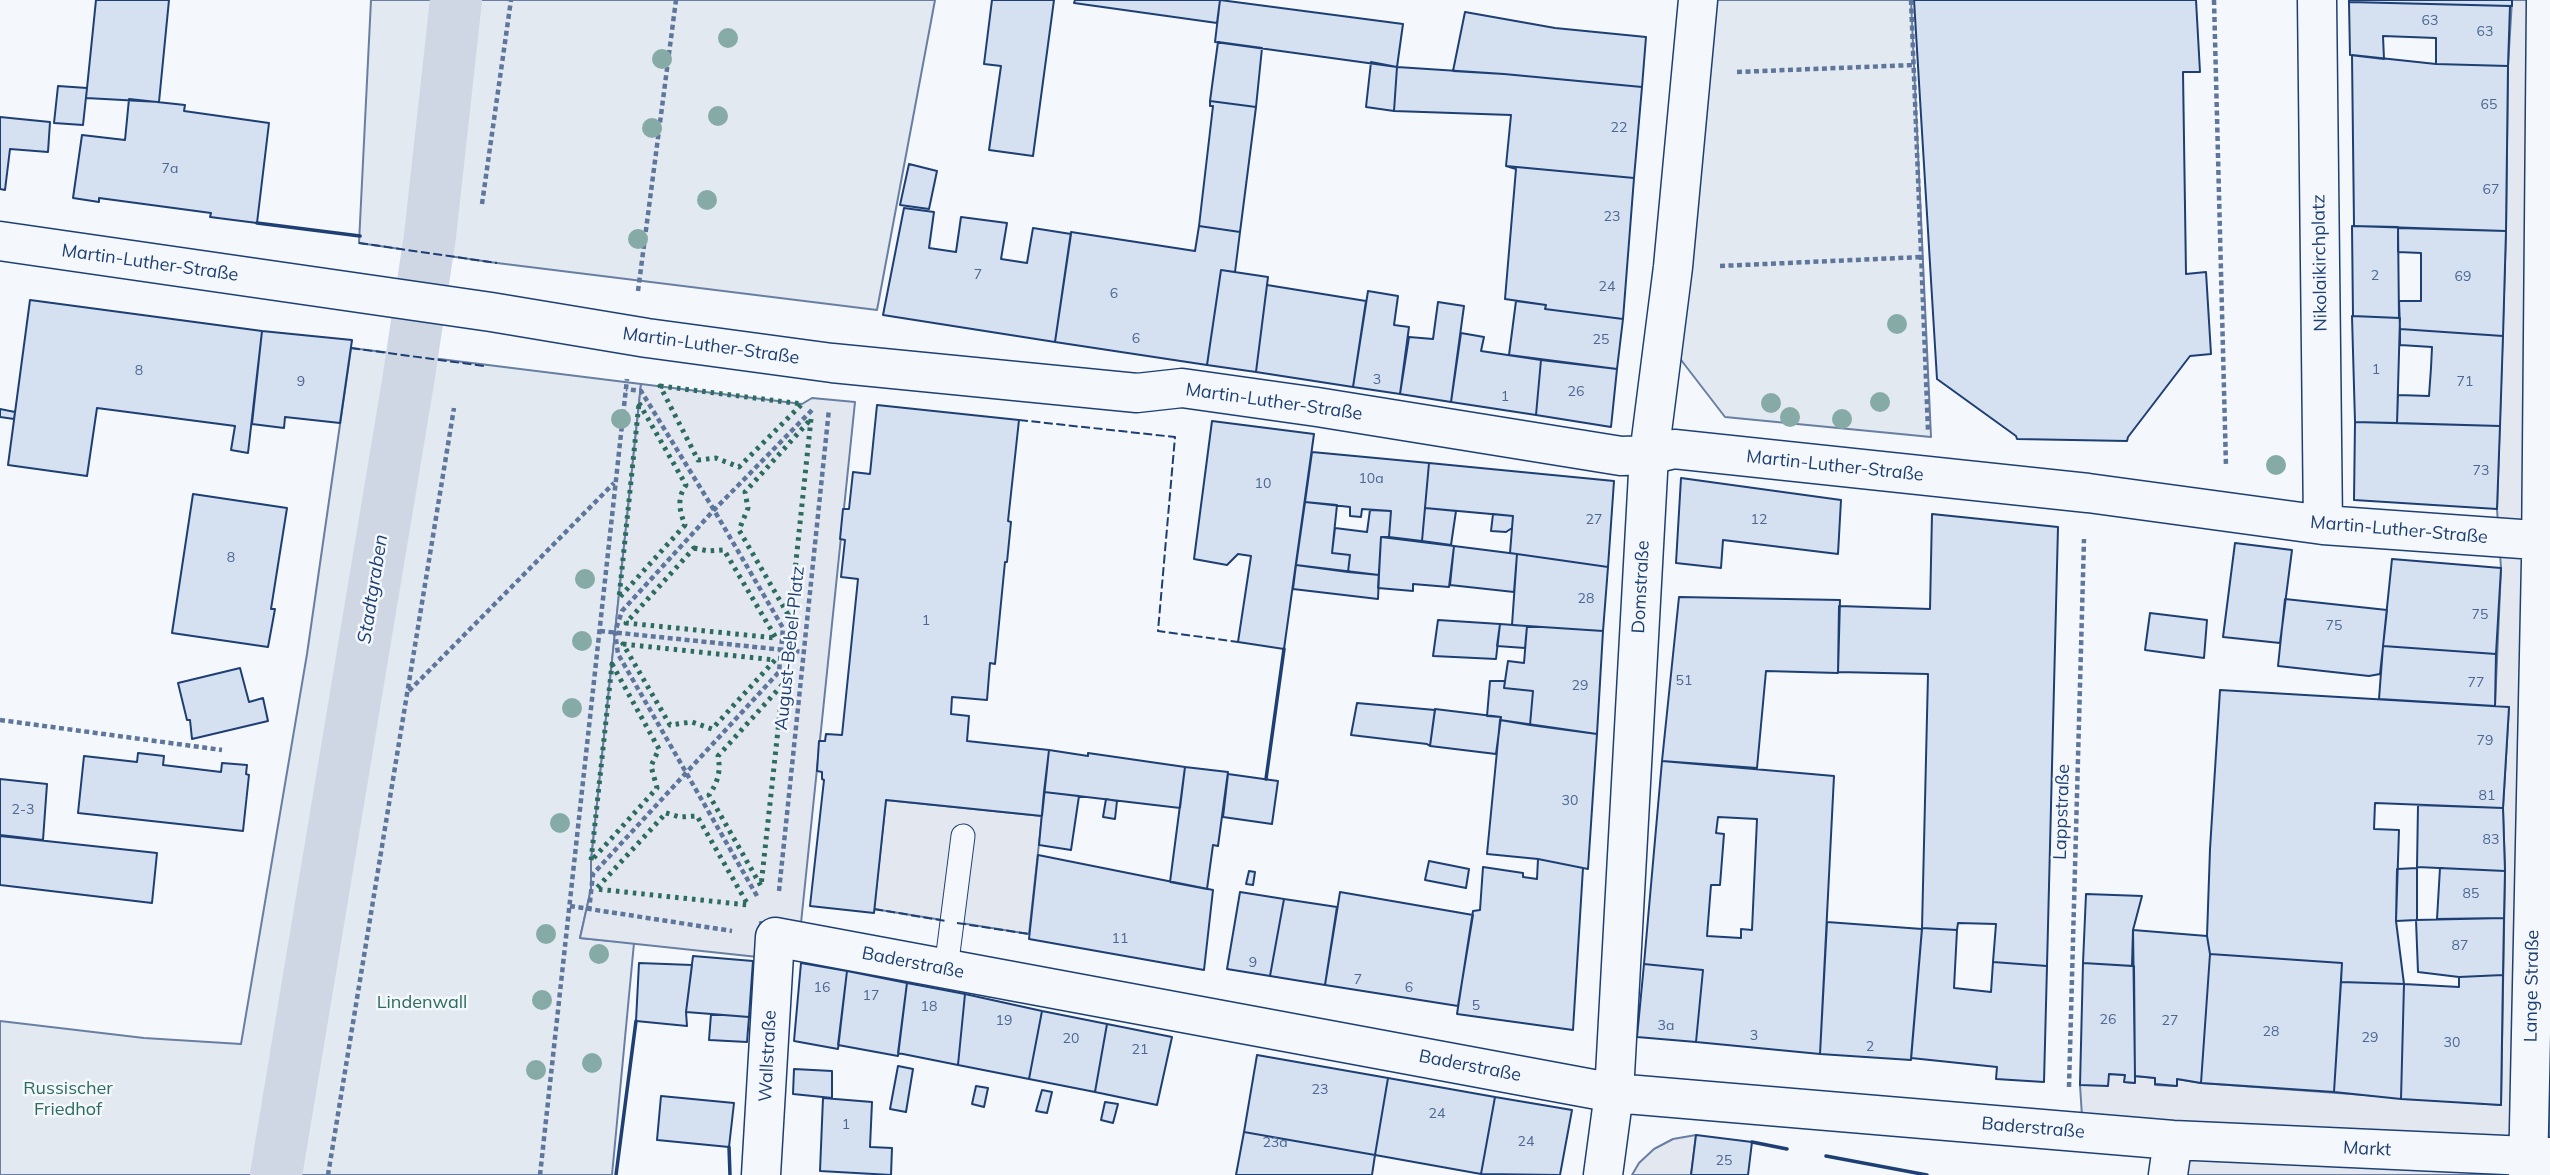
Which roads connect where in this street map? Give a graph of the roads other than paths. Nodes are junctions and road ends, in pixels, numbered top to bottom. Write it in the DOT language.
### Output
graph roads {
  1 [pos="1698,0"];
  2 [pos="2317,0"];
  3 [pos="2546,0"];
  4 [pos="0,241"];
  5 [pos="1648,455"];
  6 [pos="2323,526"];
  7 [pos="2545,541"];
  8 [pos="963,836"];
  9 [pos="775,937"];
  10 [pos="946,969"];
  11 [pos="1614,1093"];
  12 [pos="2182,1152"];
  13 [pos="2535,1163"];
  14 [pos="761,1175"];
  15 [pos="1603,1175"];
  1 -- 5 [label="street, Domstraße"];
  2 -- 6 [label="street, Nikolaikirchplatz"];
  3 -- 7 [label="street, Lange Straße"];
  4 -- 5 [label="street, Martin-Luther-Straße"];
  5 -- 6 [label="street, Martin-Luther-Straße"];
  5 -- 11 [label="street, Domstraße"];
  6 -- 7 [label="street, Martin-Luther-Straße"];
  7 -- 13 [label="street, Lange Straße"];
  8 -- 10 [label="lane"];
  9 -- 10 [label="street, Baderstraße"];
  9 -- 14 [label="street, Wallstraße"];
  10 -- 11 [label="street, Baderstraße"];
  11 -- 12 [label="street, Baderstraße"];
  11 -- 15 [label="street, Domstraße"];
  12 -- 13 [label="street, Markt"];
}
